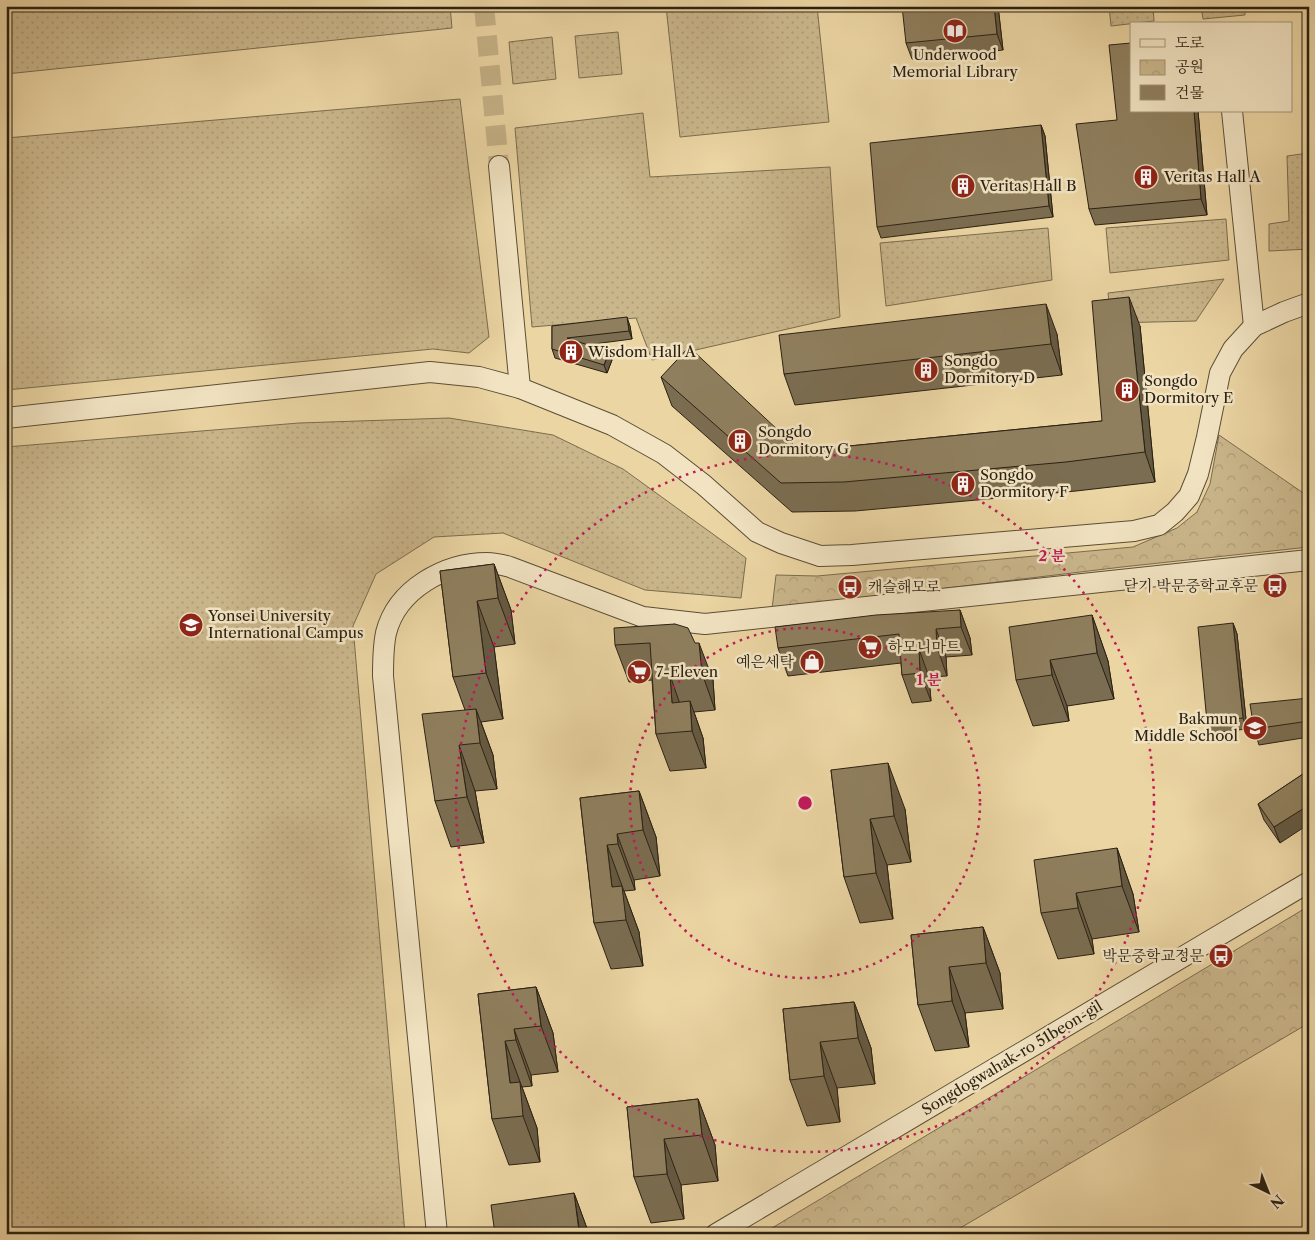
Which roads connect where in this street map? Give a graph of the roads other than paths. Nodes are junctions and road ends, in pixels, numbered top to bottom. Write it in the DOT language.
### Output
graph roads {
  1 [pos="1232,112"];
  2 [pos="499,166"];
  3 [pos="1309,303"];
  4 [pos="1254,326"];
  5 [pos="520,388"];
  6 [pos="6,418"];
  7 [pos="1309,560"];
  8 [pos="1309,882"];
  9 [pos="437,1234"];
  10 [pos="716,1234"];
  1 -- 4 [label="street"];
  2 -- 5 [label="street"];
  3 -- 4 [label="street"];
  4 -- 5 [label="street"];
  5 -- 6 [label="street"];
  7 -- 9 [label="street"];
  8 -- 10 [label="street, Songdogwahak-ro 51beon-gil"];
}
